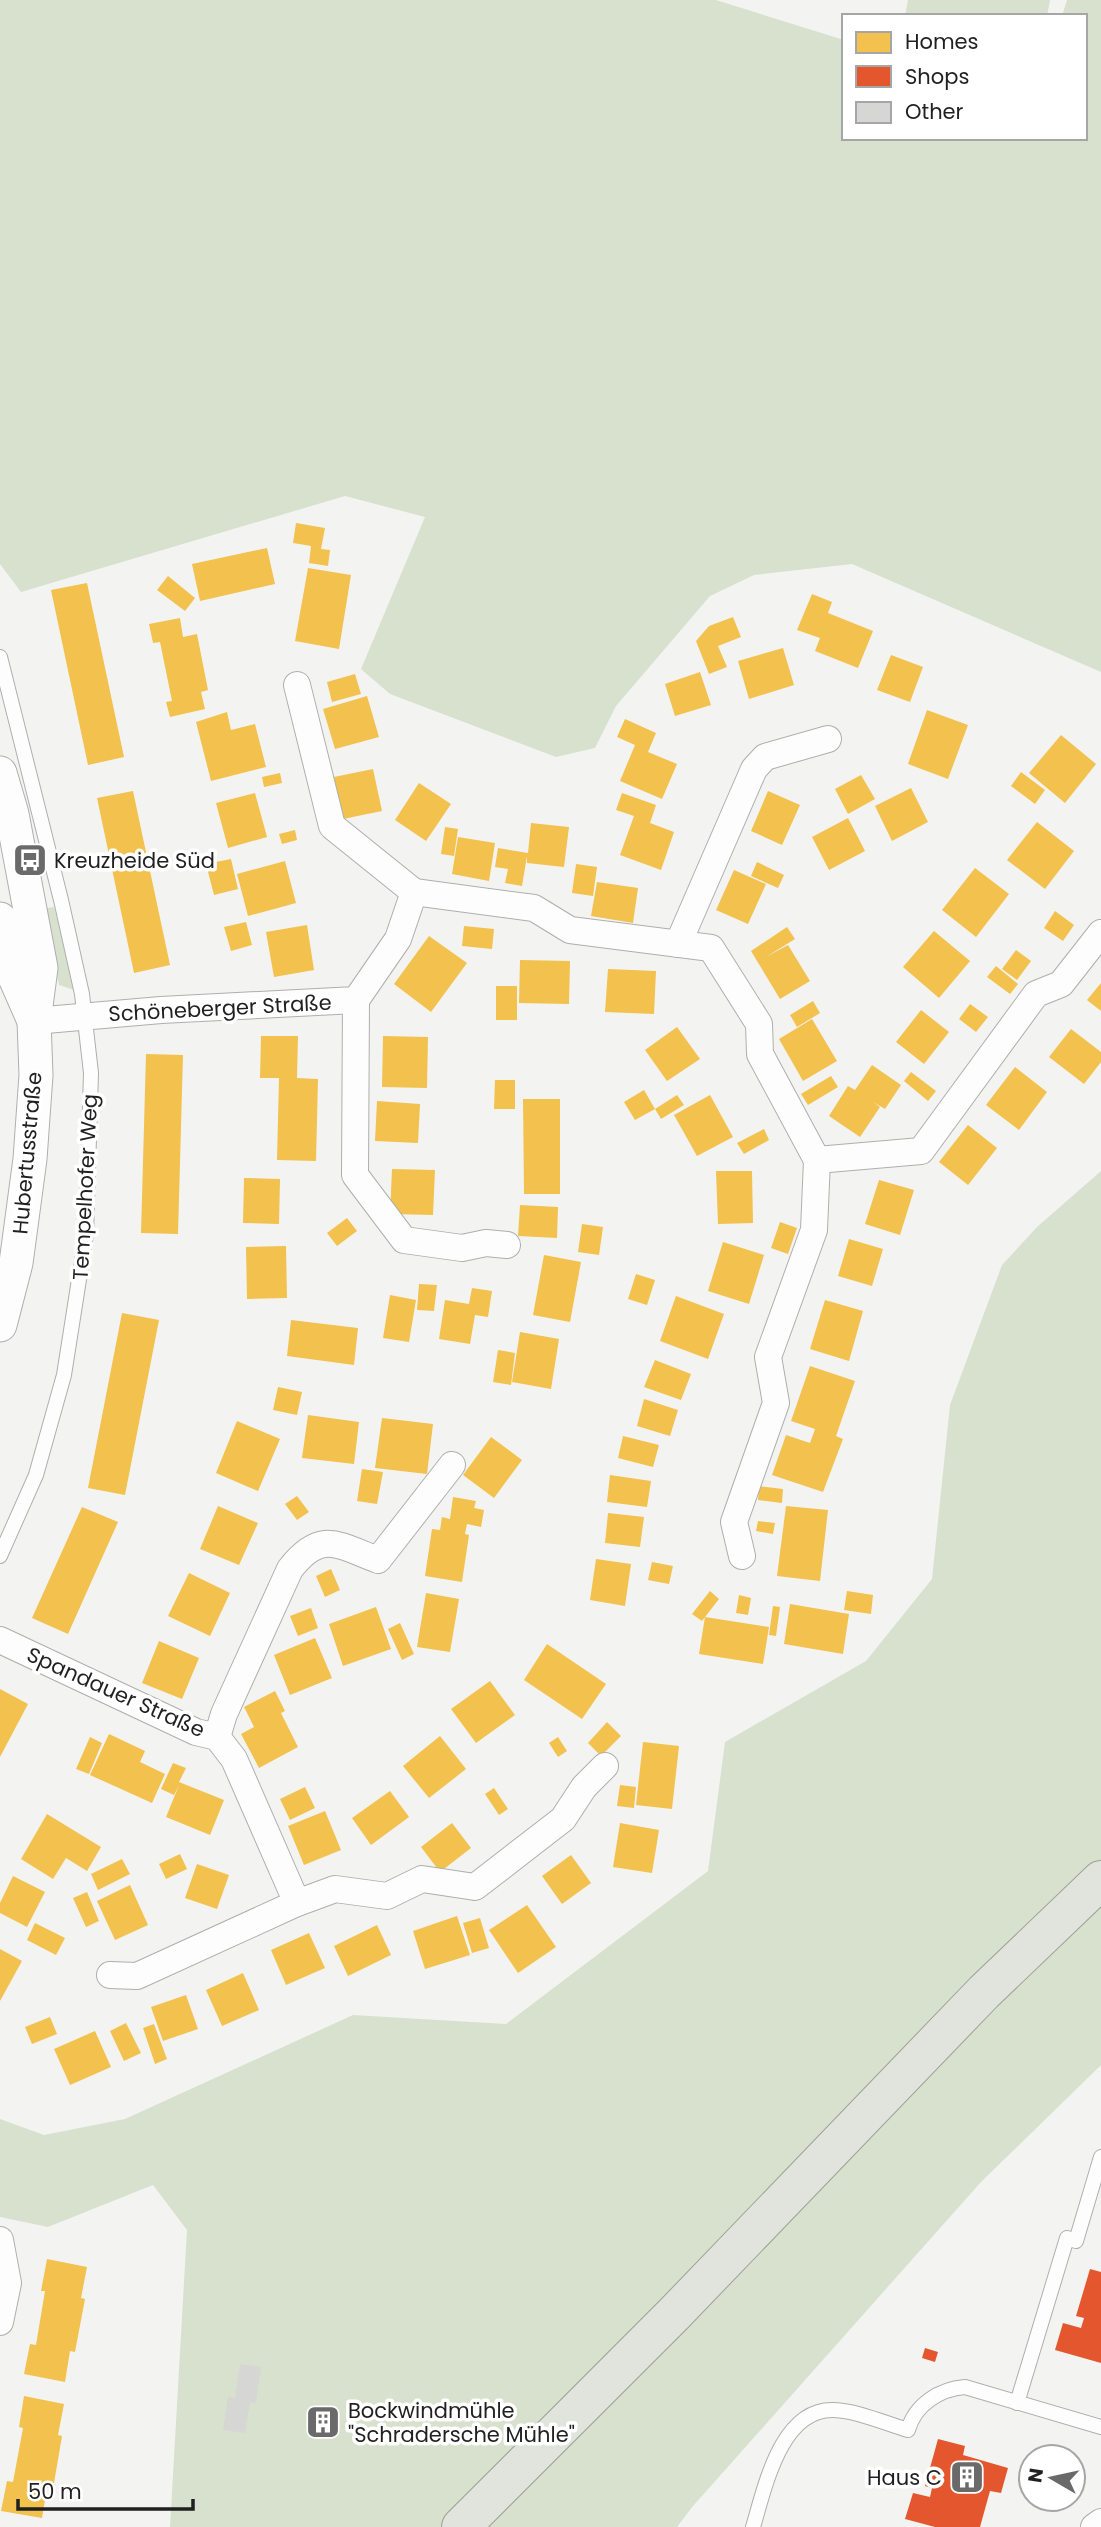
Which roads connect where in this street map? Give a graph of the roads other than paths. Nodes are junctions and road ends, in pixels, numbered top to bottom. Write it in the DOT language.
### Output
graph roads {
  1 [pos="0,657"];
  2 [pos="297,685"];
  3 [pos="6,706"];
  4 [pos="828,739"];
  5 [pos="0,773"];
  6 [pos="414,892"];
  7 [pos="0,919"];
  8 [pos="1101,933"];
  9 [pos="678,944"];
  10 [pos="356,1000"];
  11 [pos="85,1016"];
  12 [pos="34,1021"];
  13 [pos="817,1160"];
  14 [pos="507,1245"];
  15 [pos="0,1325"];
  16 [pos="453,1465"];
  17 [pos="0,1556"];
  18 [pos="742,1556"];
  19 [pos="0,1640"];
  20 [pos="217,1737"];
  21 [pos="605,1766"];
  22 [pos="1101,1880"];
  23 [pos="297,1903"];
  24 [pos="110,1975"];
  25 [pos="1101,2157"];
  26 [pos="0,2240"];
  27 [pos="0,2322"];
  28 [pos="1017,2403"];
  29 [pos="1101,2427"];
  30 [pos="1101,2522"];
  31 [pos="461,2527"];
  32 [pos="753,2527"];
  33 [pos="1094,2527"];
  1 -- 3 [label="lane, Tempelhofer Weg"];
  2 -- 6 [label="street"];
  3 -- 11 [label="lane, Tempelhofer Weg"];
  4 -- 9 [label="street"];
  5 -- 12 [label="street, Hubertusstraße"];
  6 -- 9 [label="street"];
  6 -- 10 [label="street, Schöneberger Straße"];
  7 -- 12 [label="street, Hubertusstraße"];
  8 -- 13 [label="street"];
  9 -- 13 [label="street"];
  10 -- 11 [label="street, Schöneberger Straße"];
  10 -- 14 [label="street"];
  11 -- 12 [label="street"];
  11 -- 17 [label="lane, Tempelhofer Weg"];
  12 -- 15 [label="street, Hubertusstraße"];
  13 -- 18 [label="street"];
  16 -- 20 [label="street"];
  19 -- 20 [label="street, Spandauer Straße"];
  20 -- 23 [label="street, Spandauer Straße"];
  21 -- 23 [label="street"];
  22 -- 31 [label="main road"];
  23 -- 24 [label="street"];
  25 -- 28 [label="lane"];
  26 -- 27 [label="street"];
  28 -- 29 [label="lane"];
  28 -- 32 [label="lane"];
  30 -- 33 [label="street"];
}
